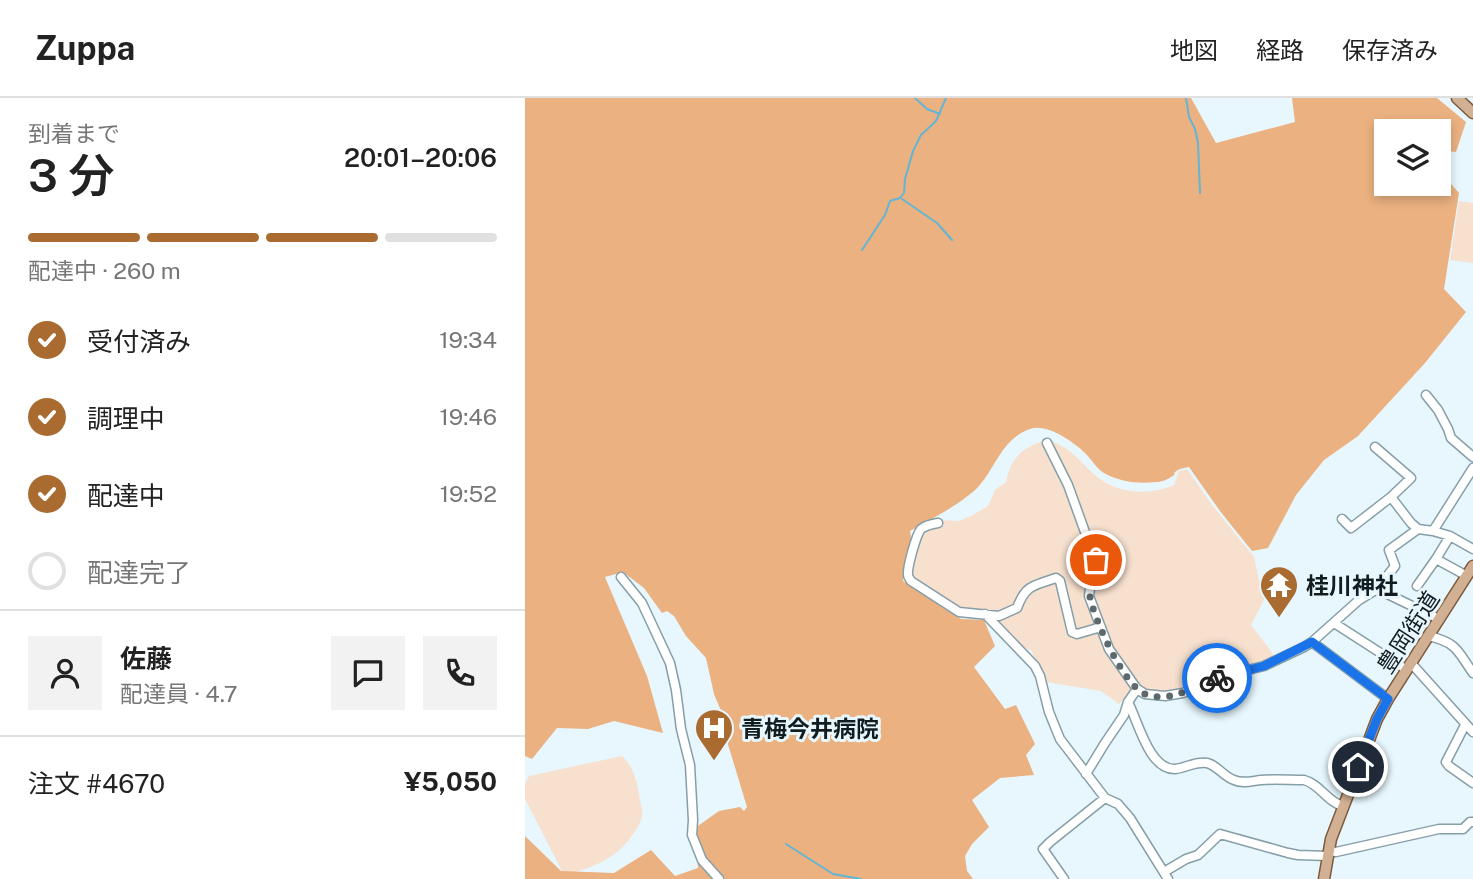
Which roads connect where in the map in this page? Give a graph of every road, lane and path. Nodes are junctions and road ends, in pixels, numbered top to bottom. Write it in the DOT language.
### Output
graph roads {
  1 [pos="1457,98"];
  2 [pos="1473,113"];
  3 [pos="1426,395"];
  4 [pos="1047,443"];
  5 [pos="1375,447"];
  6 [pos="1473,457"];
  7 [pos="1473,468"];
  8 [pos="1391,497"];
  9 [pos="1342,519"];
  10 [pos="938,523"];
  11 [pos="1417,529"];
  12 [pos="1433,531"];
  13 [pos="1450,536"];
  14 [pos="1473,549"];
  15 [pos="1436,559"];
  16 [pos="1473,566"];
  17 [pos="1467,576"];
  18 [pos="621,577"];
  19 [pos="1417,586"];
  20 [pos="1377,589"];
  21 [pos="985,614"];
  22 [pos="1440,619"];
  23 [pos="1333,623"];
  24 [pos="1101,627"];
  25 [pos="1429,636"];
  26 [pos="1312,642"];
  27 [pos="1409,667"];
  28 [pos="1473,673"];
  29 [pos="1136,689"];
  30 [pos="1388,699"];
  31 [pos="1128,702"];
  32 [pos="1465,724"];
  33 [pos="1473,732"];
  34 [pos="1086,774"];
  35 [pos="1473,783"];
  36 [pos="1105,798"];
  37 [pos="1343,806"];
  38 [pos="1473,822"];
  39 [pos="1328,854"];
  40 [pos="1166,876"];
  41 [pos="719,879"];
  42 [pos="1064,879"];
  43 [pos="1324,879"];
  1 -- 2 [label="main road"];
  3 -- 6 [label="street"];
  4 -- 24 [label="street"];
  5 -- 8 [label="street"];
  7 -- 12 [label="street"];
  8 -- 9 [label="street"];
  8 -- 11 [label="street"];
  10 -- 21 [label="street"];
  11 -- 12 [label="street"];
  11 -- 20 [label="street"];
  12 -- 13 [label="street"];
  13 -- 14 [label="street"];
  13 -- 15 [label="street"];
  15 -- 17 [label="street"];
  15 -- 19 [label="street"];
  16 -- 17 [label="main road, 豊岡街道"];
  17 -- 22 [label="main road, 豊岡街道"];
  18 -- 41 [label="street"];
  20 -- 22 [label="street"];
  20 -- 23 [label="street"];
  21 -- 24 [label="street"];
  21 -- 34 [label="street"];
  22 -- 25 [label="main road, 豊岡街道"];
  23 -- 26 [label="street"];
  23 -- 27 [label="street"];
  24 -- 29 [label="street"];
  25 -- 27 [label="main road, 豊岡街道"];
  25 -- 28 [label="street"];
  26 -- 29 [label="street"];
  26 -- 30 [label="street"];
  27 -- 30 [label="main road, 豊岡街道"];
  27 -- 32 [label="street"];
  29 -- 31 [label="street"];
  30 -- 37 [label="main road, 豊岡街道"];
  31 -- 34 [label="street"];
  31 -- 37 [label="street"];
  32 -- 33 [label="street"];
  32 -- 35 [label="street"];
  34 -- 36 [label="street"];
  36 -- 40 [label="street"];
  36 -- 42 [label="street"];
  37 -- 39 [label="main road, 豊岡街道"];
  38 -- 39 [label="street"];
  39 -- 40 [label="street"];
  39 -- 43 [label="main road, 豊岡街道"];
}
